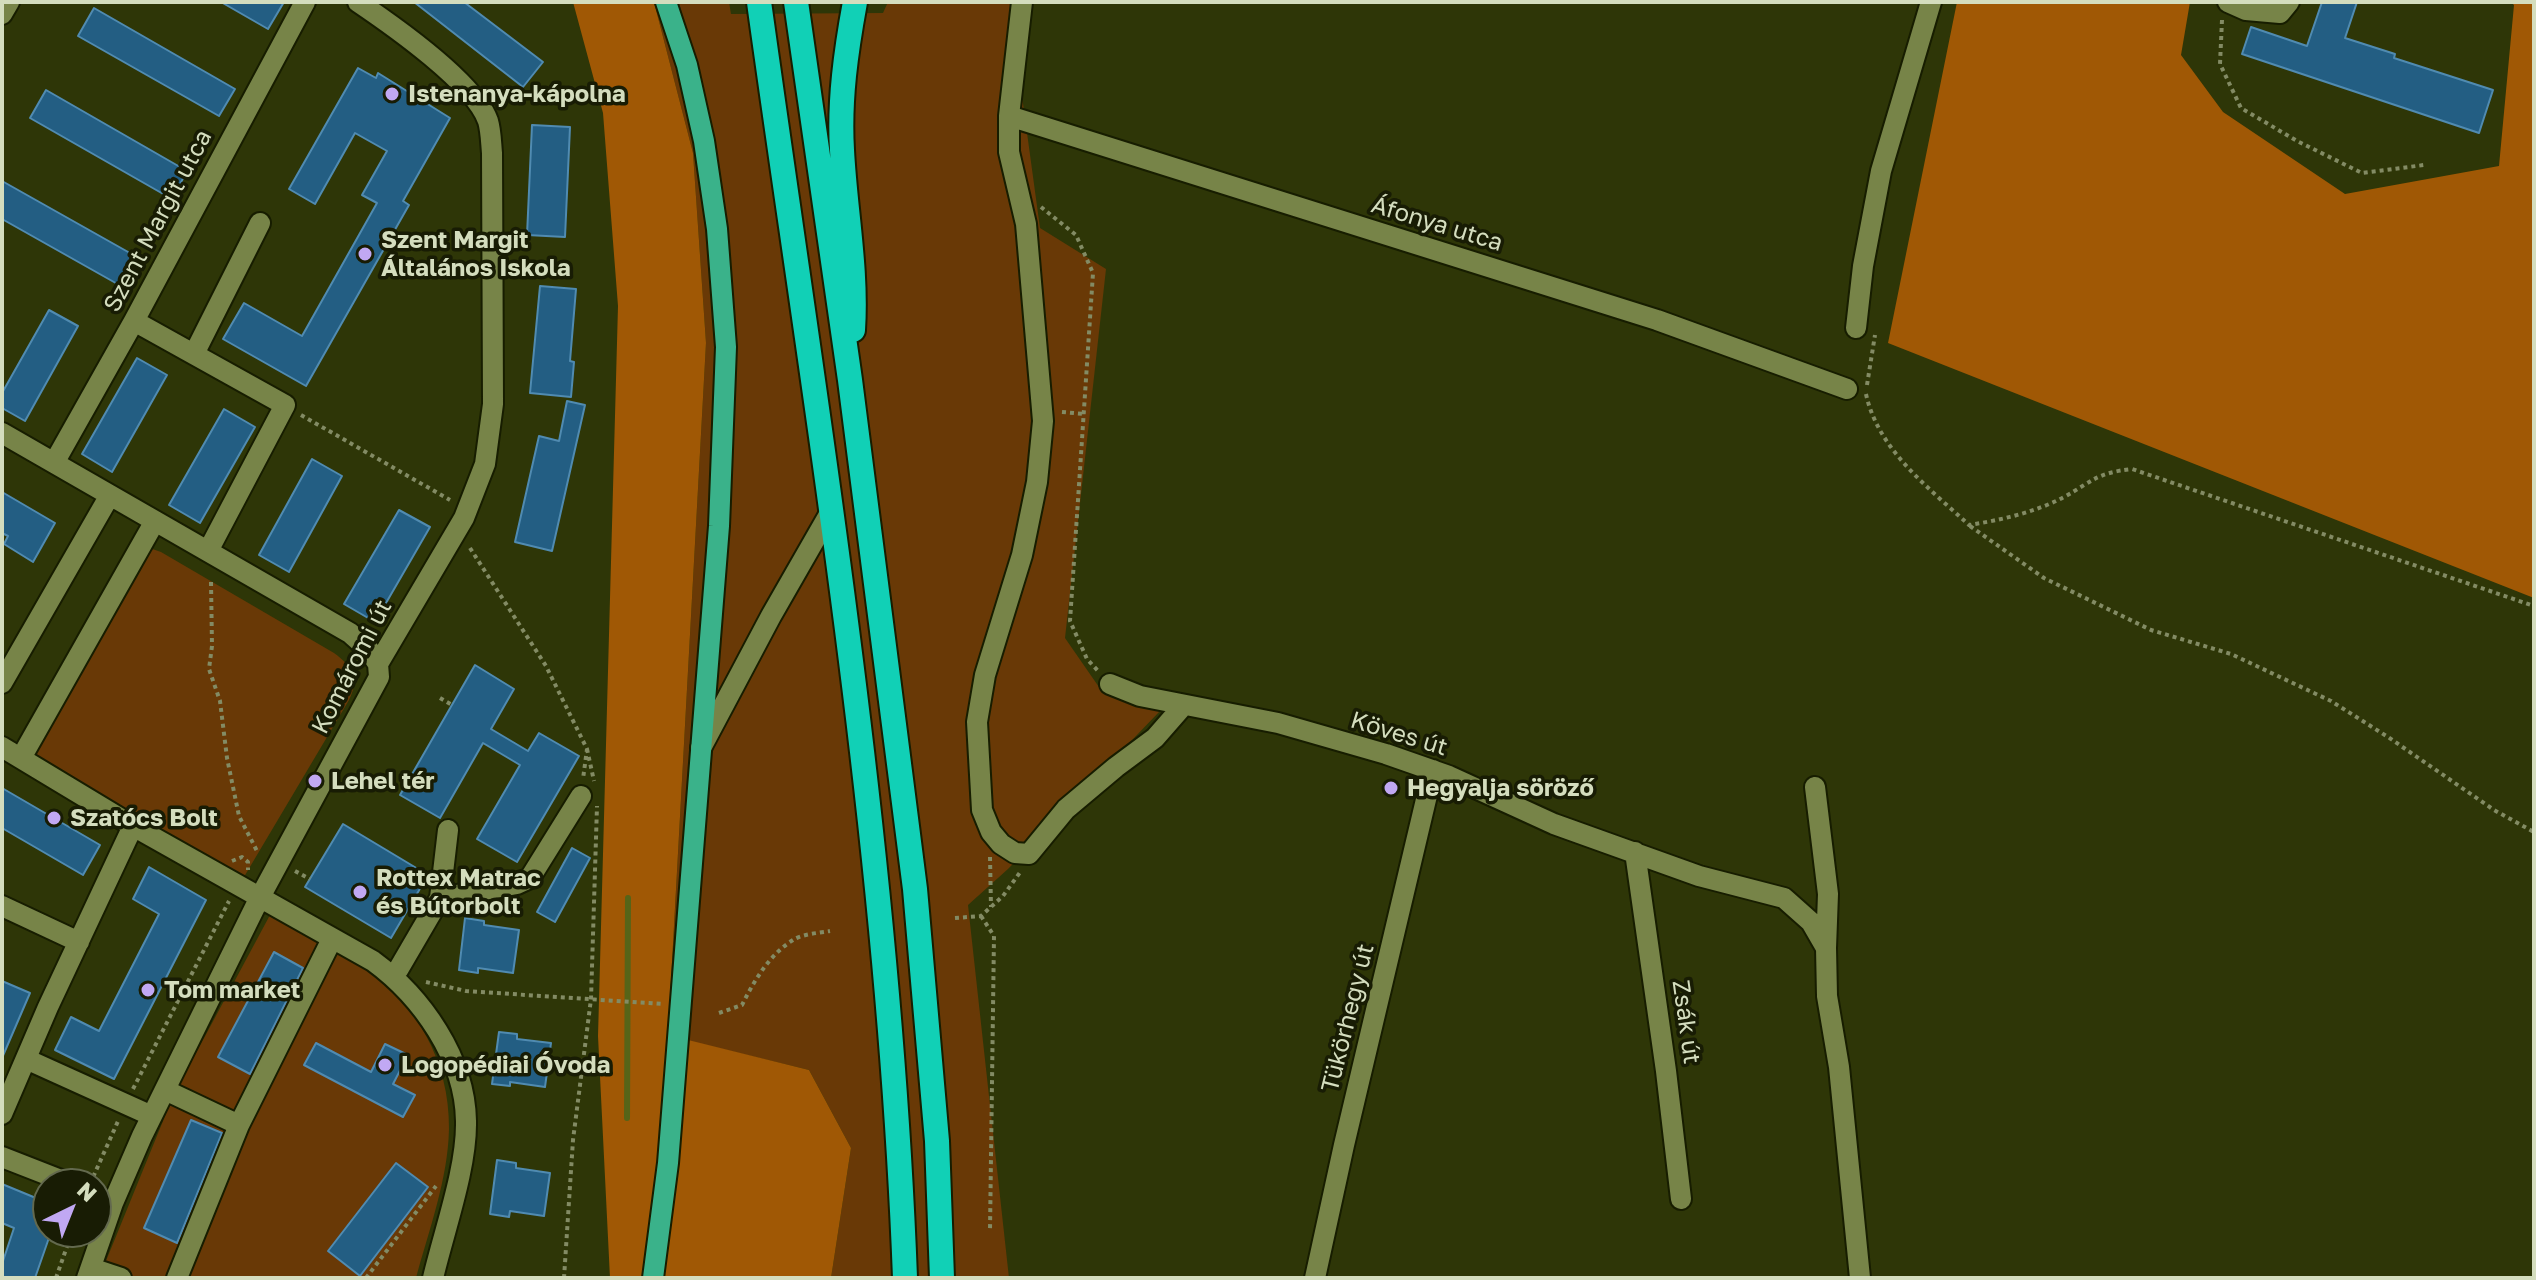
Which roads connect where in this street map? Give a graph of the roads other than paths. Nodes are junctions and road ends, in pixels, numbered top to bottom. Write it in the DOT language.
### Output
graph roads {
  1 [pos="9,2"];
  2 [pos="305,2"];
  3 [pos="358,2"];
  4 [pos="666,2"];
  5 [pos="759,2"];
  6 [pos="796,2"];
  7 [pos="855,2"];
  8 [pos="1022,2"];
  9 [pos="1931,2"];
  10 [pos="2289,2"];
  11 [pos="2225,10"];
  12 [pos="2,14"];
  13 [pos="1009,116"];
  14 [pos="260,223"];
  15 [pos="134,321"];
  16 [pos="1856,328"];
  17 [pos="194,354"];
  18 [pos="850,380"];
  19 [pos="1856,393"];
  20 [pos="2,433"];
  21 [pos="54,463"];
  22 [pos="110,495"];
  23 [pos="830,513"];
  24 [pos="155,521"];
  25 [pos="208,551"];
  26 [pos="378,664"];
  27 [pos="2,683"];
  28 [pos="1110,684"];
  29 [pos="1183,706"];
  30 [pos="2,747"];
  31 [pos="701,749"];
  32 [pos="21,758"];
  33 [pos="1433,770"];
  34 [pos="1815,787"];
  35 [pos="591,793"];
  36 [pos="133,826"];
  37 [pos="448,830"];
  38 [pos="1635,852"];
  39 [pos="440,898"];
  40 [pos="259,899"];
  41 [pos="2,906"];
  42 [pos="332,939"];
  43 [pos="79,942"];
  44 [pos="1826,948"];
  45 [pos="398,970"];
  46 [pos="26,1059"];
  47 [pos="165,1090"];
  48 [pos="2,1114"];
  49 [pos="152,1116"];
  50 [pos="239,1125"];
  51 [pos="2,1157"];
  52 [pos="32,1169"];
  53 [pos="112,1185"];
  54 [pos="1681,1199"];
  55 [pos="94,1248"];
  56 [pos="89,1273"];
  57 [pos="121,1278"];
  58 [pos="177,1278"];
  59 [pos="433,1278"];
  60 [pos="653,1278"];
  61 [pos="905,1278"];
  62 [pos="942,1278"];
  63 [pos="1315,1278"];
  64 [pos="1860,1278"];
  1 -- 12 [label="street"];
  2 -- 15 [label="street, Szent Margit utca"];
  3 -- 26 [label="street, Komáromi út"];
  4 -- 31 [label="main road"];
  5 -- 23 [label="highway"];
  6 -- 18 [label="highway"];
  7 -- 18 [label="highway"];
  8 -- 13 [label="street"];
  9 -- 16 [label="street"];
  10 -- 11 [label="street"];
  13 -- 19 [label="street, Áfonya utca"];
  13 -- 29 [label="street"];
  14 -- 17 [label="street"];
  15 -- 17 [label="street"];
  15 -- 21 [label="street, Szent Margit utca"];
  17 -- 25 [label="street"];
  18 -- 62 [label="highway"];
  20 -- 21 [label="street"];
  21 -- 22 [label="street"];
  22 -- 24 [label="street"];
  22 -- 27 [label="street"];
  23 -- 31 [label="street"];
  23 -- 61 [label="highway"];
  24 -- 25 [label="street"];
  24 -- 32 [label="street"];
  25 -- 26 [label="street"];
  26 -- 40 [label="street, Komáromi út"];
  28 -- 29 [label="street, Köves út"];
  29 -- 33 [label="street, Köves út"];
  30 -- 32 [label="street"];
  31 -- 60 [label="main road"];
  32 -- 36 [label="street"];
  33 -- 38 [label="street, Köves út"];
  33 -- 63 [label="street, Tükörhegy út"];
  34 -- 44 [label="street"];
  35 -- 39 [label="street"];
  36 -- 40 [label="street"];
  36 -- 43 [label="street"];
  37 -- 39 [label="street"];
  38 -- 44 [label="street, Köves út"];
  38 -- 54 [label="street, Zsák út"];
  39 -- 45 [label="street"];
  40 -- 42 [label="street"];
  40 -- 47 [label="street, Komáromi út"];
  41 -- 43 [label="street"];
  42 -- 50 [label="street"];
  42 -- 59 [label="street"];
  43 -- 46 [label="street"];
  44 -- 64 [label="street"];
  46 -- 48 [label="street"];
  46 -- 49 [label="street"];
  47 -- 49 [label="street, Komáromi út"];
  47 -- 50 [label="street"];
  49 -- 53 [label="street, Komáromi út"];
  50 -- 58 [label="street"];
  51 -- 52 [label="street"];
  55 -- 56 [label="street, Komáromi út"];
  56 -- 57 [label="street"];
}
